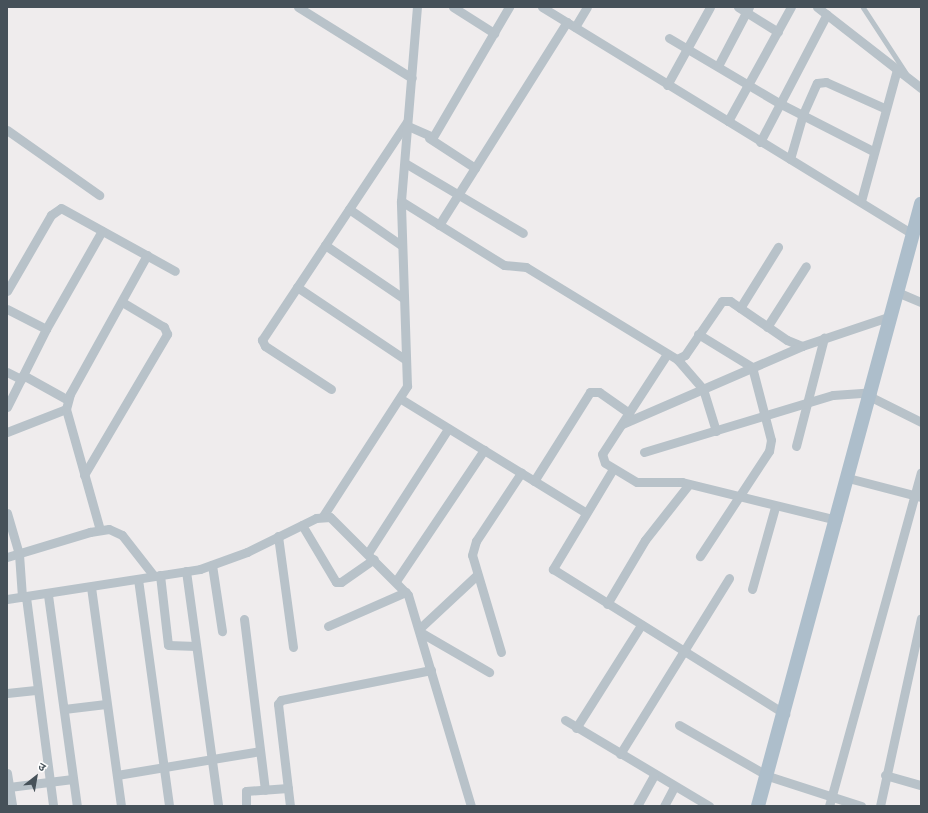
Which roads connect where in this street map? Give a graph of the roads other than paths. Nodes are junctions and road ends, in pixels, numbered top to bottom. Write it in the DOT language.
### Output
graph roads {
  1 [pos="298,7"];
  2 [pos="416,7"];
  3 [pos="453,7"];
  4 [pos="509,7"];
  5 [pos="587,7"];
  6 [pos="710,7"];
  7 [pos="738,7"];
  8 [pos="791,7"];
  9 [pos="817,7"];
  10 [pos="863,7"];
  11 [pos="544,8"];
  12 [pos="748,10"];
  13 [pos="827,14"];
  14 [pos="571,24"];
  15 [pos="778,32"];
  16 [pos="494,33"];
  17 [pos="669,38"];
  18 [pos="690,48"];
  19 [pos="718,66"];
  20 [pos="897,69"];
  21 [pos="412,78"];
  22 [pos="910,79"];
  23 [pos="667,85"];
  24 [pos="749,85"];
  25 [pos="921,88"];
  26 [pos="779,103"];
  27 [pos="884,108"];
  28 [pos="803,114"];
  29 [pos="728,121"];
  30 [pos="408,124"];
  31 [pos="7,130"];
  32 [pos="429,138"];
  33 [pos="760,142"];
  34 [pos="873,151"];
  35 [pos="790,159"];
  36 [pos="405,162"];
  37 [pos="475,168"];
  38 [pos="460,193"];
  39 [pos="99,195"];
  40 [pos="402,201"];
  41 [pos="861,201"];
  42 [pos="921,204"];
  43 [pos="349,209"];
  44 [pos="439,225"];
  45 [pos="102,231"];
  46 [pos="523,233"];
  47 [pos="913,234"];
  48 [pos="325,245"];
  49 [pos="401,245"];
  50 [pos="778,247"];
  51 [pos="147,256"];
  52 [pos="806,266"];
  53 [pos="175,271"];
  54 [pos="297,287"];
  55 [pos="7,291"];
  56 [pos="897,292"];
  57 [pos="403,298"];
  58 [pos="122,302"];
  59 [pos="921,302"];
  60 [pos="740,308"];
  61 [pos="7,309"];
  62 [pos="891,316"];
  63 [pos="767,327"];
  64 [pos="46,329"];
  65 [pos="698,334"];
  66 [pos="824,338"];
  67 [pos="802,346"];
  68 [pos="667,354"];
  69 [pos="677,359"];
  70 [pos="406,360"];
  71 [pos="752,367"];
  72 [pos="7,372"];
  73 [pos="22,377"];
  74 [pos="331,389"];
  75 [pos="703,389"];
  76 [pos="872,394"];
  77 [pos="401,399"];
  78 [pos="67,404"];
  79 [pos="806,405"];
  80 [pos="7,408"];
  81 [pos="629,413"];
  82 [pos="767,417"];
  83 [pos="921,422"];
  84 [pos="622,424"];
  85 [pos="448,429"];
  86 [pos="716,431"];
  87 [pos="7,432"];
  88 [pos="796,446"];
  89 [pos="484,450"];
  90 [pos="644,452"];
  91 [pos="613,469"];
  92 [pos="921,472"];
  93 [pos="521,473"];
  94 [pos="84,475"];
  95 [pos="848,478"];
  96 [pos="534,481"];
  97 [pos="689,484"];
  98 [pos="918,496"];
  99 [pos="737,497"];
  100 [pos="776,507"];
  101 [pos="7,513"];
  102 [pos="586,513"];
  103 [pos="323,516"];
  104 [pos="837,520"];
  105 [pos="302,525"];
  106 [pos="100,530"];
  107 [pos="278,536"];
  108 [pos="19,554"];
  109 [pos="371,556"];
  110 [pos="700,556"];
  111 [pos="7,557"];
  112 [pos="212,566"];
  113 [pos="186,571"];
  114 [pos="477,575"];
  115 [pos="157,576"];
  116 [pos="729,578"];
  117 [pos="138,579"];
  118 [pos="396,581"];
  119 [pos="91,587"];
  120 [pos="752,589"];
  121 [pos="406,592"];
  122 [pos="48,595"];
  123 [pos="24,597"];
  124 [pos="7,599"];
  125 [pos="607,604"];
  126 [pos="921,618"];
  127 [pos="244,619"];
  128 [pos="641,625"];
  129 [pos="328,626"];
  130 [pos="222,630"];
  131 [pos="419,630"];
  132 [pos="196,646"];
  133 [pos="293,647"];
  134 [pos="683,650"];
  135 [pos="501,652"];
  136 [pos="431,670"];
  137 [pos="489,672"];
  138 [pos="38,690"];
  139 [pos="7,693"];
  140 [pos="106,704"];
  141 [pos="64,709"];
  142 [pos="785,714"];
  143 [pos="565,720"];
  144 [pos="679,726"];
  145 [pos="576,728"];
  146 [pos="260,751"];
  147 [pos="620,754"];
  148 [pos="212,760"];
  149 [pos="164,768"];
  150 [pos="7,773"];
  151 [pos="885,774"];
  152 [pos="654,775"];
  153 [pos="117,776"];
  154 [pos="768,776"];
  155 [pos="73,779"];
  156 [pos="50,783"];
  157 [pos="921,785"];
  158 [pos="9,787"];
  159 [pos="674,787"];
  160 [pos="288,788"];
  161 [pos="265,790"];
  162 [pos="832,796"];
  163 [pos="12,806"];
  164 [pos="53,806"];
  165 [pos="77,806"];
  166 [pos="121,806"];
  167 [pos="169,806"];
  168 [pos="218,806"];
  169 [pos="246,806"];
  170 [pos="290,806"];
  171 [pos="471,806"];
  172 [pos="637,806"];
  173 [pos="664,806"];
  174 [pos="709,806"];
  175 [pos="758,806"];
  176 [pos="829,806"];
  177 [pos="861,806"];
  178 [pos="880,806"];
  1 -- 21 [label="street"];
  2 -- 21 [label="street"];
  3 -- 16 [label="street"];
  4 -- 16 [label="street"];
  5 -- 14 [label="street"];
  6 -- 18 [label="street"];
  7 -- 12 [label="street"];
  8 -- 15 [label="street"];
  9 -- 13 [label="street"];
  10 -- 22 [label="lane"];
  11 -- 14 [label="street"];
  12 -- 15 [label="street"];
  12 -- 19 [label="street"];
  13 -- 20 [label="street"];
  13 -- 26 [label="street"];
  14 -- 23 [label="street"];
  14 -- 37 [label="street"];
  15 -- 24 [label="street"];
  16 -- 32 [label="street"];
  17 -- 18 [label="street"];
  18 -- 19 [label="street"];
  18 -- 23 [label="street"];
  19 -- 24 [label="street"];
  20 -- 22 [label="street"];
  20 -- 27 [label="street"];
  21 -- 30 [label="street"];
  22 -- 25 [label="street"];
  23 -- 29 [label="street"];
  24 -- 26 [label="street"];
  24 -- 29 [label="street"];
  26 -- 28 [label="street"];
  26 -- 33 [label="street"];
  27 -- 28 [label="street"];
  27 -- 34 [label="street"];
  28 -- 34 [label="street"];
  28 -- 35 [label="street"];
  29 -- 33 [label="street"];
  30 -- 32 [label="street"];
  30 -- 36 [label="street"];
  30 -- 43 [label="street"];
  31 -- 39 [label="street"];
  32 -- 37 [label="street"];
  33 -- 35 [label="street"];
  34 -- 41 [label="street"];
  35 -- 41 [label="street"];
  36 -- 38 [label="street"];
  36 -- 40 [label="street"];
  37 -- 38 [label="street"];
  38 -- 44 [label="street"];
  38 -- 46 [label="street"];
  40 -- 44 [label="street"];
  40 -- 49 [label="street"];
  41 -- 47 [label="street"];
  42 -- 47 [label="main road"];
  43 -- 48 [label="street"];
  43 -- 49 [label="street"];
  44 -- 68 [label="street"];
  45 -- 51 [label="street"];
  45 -- 55 [label="street"];
  45 -- 64 [label="street"];
  47 -- 56 [label="main road"];
  48 -- 54 [label="street"];
  48 -- 57 [label="street"];
  49 -- 57 [label="street"];
  50 -- 60 [label="street"];
  51 -- 53 [label="street"];
  51 -- 58 [label="street"];
  52 -- 63 [label="street"];
  54 -- 70 [label="street"];
  54 -- 74 [label="street"];
  56 -- 59 [label="street"];
  56 -- 62 [label="main road"];
  57 -- 70 [label="street"];
  58 -- 78 [label="street"];
  58 -- 94 [label="street"];
  60 -- 63 [label="street"];
  60 -- 65 [label="street"];
  61 -- 64 [label="street"];
  62 -- 66 [label="street"];
  62 -- 76 [label="main road"];
  63 -- 67 [label="street"];
  64 -- 73 [label="street"];
  65 -- 69 [label="street"];
  65 -- 71 [label="street"];
  66 -- 67 [label="street"];
  66 -- 79 [label="street"];
  67 -- 71 [label="street"];
  68 -- 69 [label="street"];
  68 -- 81 [label="street"];
  69 -- 75 [label="street"];
  70 -- 77 [label="street"];
  71 -- 75 [label="street"];
  71 -- 82 [label="street"];
  72 -- 73 [label="street"];
  73 -- 78 [label="street"];
  73 -- 80 [label="street"];
  75 -- 84 [label="street"];
  75 -- 86 [label="street"];
  76 -- 79 [label="street"];
  76 -- 83 [label="street"];
  76 -- 95 [label="main road"];
  77 -- 85 [label="street"];
  77 -- 103 [label="street"];
  78 -- 87 [label="street"];
  78 -- 94 [label="street"];
  79 -- 82 [label="street"];
  79 -- 88 [label="street"];
  81 -- 84 [label="street"];
  81 -- 96 [label="street"];
  82 -- 86 [label="street"];
  82 -- 99 [label="street"];
  84 -- 91 [label="street"];
  85 -- 89 [label="street"];
  85 -- 109 [label="street"];
  86 -- 90 [label="street"];
  89 -- 93 [label="street"];
  89 -- 118 [label="street"];
  91 -- 97 [label="street"];
  91 -- 102 [label="street"];
  92 -- 98 [label="street"];
  93 -- 96 [label="street"];
  93 -- 114 [label="street"];
  94 -- 106 [label="street"];
  95 -- 98 [label="street"];
  95 -- 104 [label="main road"];
  96 -- 102 [label="street"];
  97 -- 99 [label="street"];
  97 -- 125 [label="street"];
  98 -- 162 [label="street"];
  99 -- 100 [label="street"];
  99 -- 110 [label="street"];
  100 -- 104 [label="street"];
  100 -- 120 [label="street"];
  101 -- 108 [label="street"];
  102 -- 125 [label="street"];
  103 -- 105 [label="street"];
  103 -- 109 [label="street"];
  104 -- 142 [label="main road"];
  105 -- 107 [label="street"];
  105 -- 109 [label="street"];
  106 -- 108 [label="street"];
  106 -- 115 [label="street"];
  107 -- 112 [label="street"];
  107 -- 133 [label="street"];
  108 -- 111 [label="street"];
  108 -- 123 [label="street"];
  109 -- 118 [label="street"];
  112 -- 113 [label="street"];
  112 -- 130 [label="street"];
  113 -- 115 [label="street"];
  113 -- 132 [label="street"];
  114 -- 131 [label="street"];
  114 -- 135 [label="street"];
  115 -- 117 [label="street"];
  115 -- 132 [label="street"];
  116 -- 134 [label="street"];
  117 -- 119 [label="street"];
  117 -- 149 [label="street"];
  118 -- 121 [label="street"];
  119 -- 122 [label="street"];
  119 -- 140 [label="street"];
  121 -- 129 [label="street"];
  121 -- 131 [label="street"];
  122 -- 123 [label="street"];
  122 -- 141 [label="street"];
  123 -- 124 [label="street"];
  123 -- 138 [label="street"];
  125 -- 128 [label="street"];
  126 -- 151 [label="street"];
  127 -- 146 [label="street"];
  128 -- 134 [label="street"];
  128 -- 145 [label="street"];
  131 -- 136 [label="street"];
  131 -- 137 [label="street"];
  132 -- 148 [label="street"];
  134 -- 142 [label="street"];
  134 -- 147 [label="street"];
  136 -- 160 [label="street"];
  136 -- 171 [label="street"];
  138 -- 139 [label="street"];
  138 -- 156 [label="street"];
  140 -- 141 [label="street"];
  140 -- 153 [label="street"];
  141 -- 155 [label="street"];
  142 -- 154 [label="main road"];
  143 -- 145 [label="street"];
  144 -- 154 [label="street"];
  145 -- 147 [label="street"];
  146 -- 148 [label="street"];
  146 -- 161 [label="street"];
  147 -- 152 [label="street"];
  148 -- 149 [label="street"];
  148 -- 168 [label="street"];
  149 -- 153 [label="street"];
  149 -- 167 [label="street"];
  150 -- 158 [label="street"];
  151 -- 157 [label="street"];
  151 -- 178 [label="street"];
  152 -- 159 [label="street"];
  152 -- 172 [label="street"];
  153 -- 166 [label="street"];
  154 -- 162 [label="street"];
  154 -- 175 [label="main road"];
  155 -- 156 [label="street"];
  155 -- 165 [label="street"];
  156 -- 158 [label="street"];
  156 -- 164 [label="street"];
  158 -- 163 [label="street"];
  159 -- 173 [label="street"];
  159 -- 174 [label="street"];
  160 -- 161 [label="street"];
  160 -- 170 [label="street"];
  161 -- 169 [label="street"];
  162 -- 176 [label="street"];
  162 -- 177 [label="street"];
}
